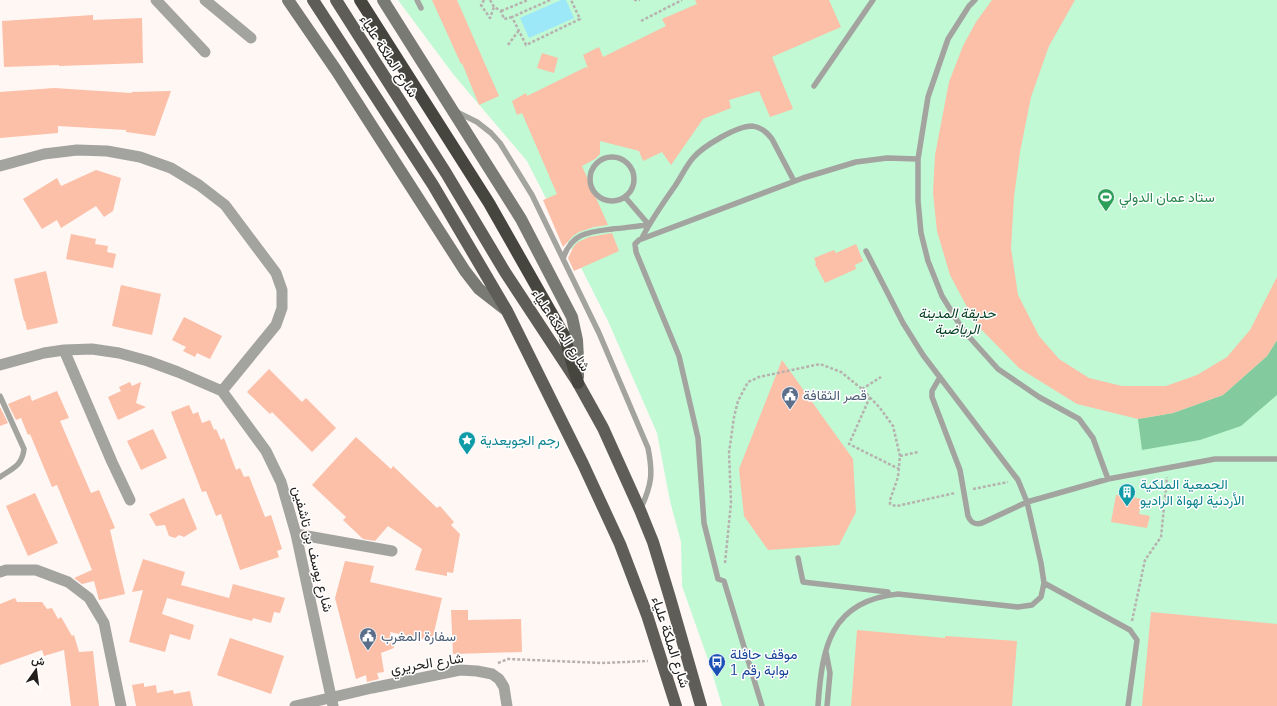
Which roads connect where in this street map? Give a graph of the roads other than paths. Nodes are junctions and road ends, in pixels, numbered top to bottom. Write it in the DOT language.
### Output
graph roads {
  1 [pos="156,0"];
  2 [pos="205,0"];
  3 [pos="288,0"];
  4 [pos="313,0"];
  5 [pos="336,0"];
  6 [pos="360,0"];
  7 [pos="383,0"];
  8 [pos="417,0"];
  9 [pos="874,0"];
  10 [pos="975,0"];
  11 [pos="421,8"];
  12 [pos="251,38"];
  13 [pos="205,52"];
  14 [pos="814,86"];
  15 [pos="453,111"];
  16 [pos="918,159"];
  17 [pos="0,166"];
  18 [pos="794,181"];
  19 [pos="625,197"];
  20 [pos="649,225"];
  21 [pos="642,238"];
  22 [pos="866,251"];
  23 [pos="563,259"];
  24 [pos="508,311"];
  25 [pos="64,350"];
  26 [pos="0,365"];
  27 [pos="940,377"];
  28 [pos="578,383"];
  29 [pos="222,391"];
  30 [pos="0,396"];
  31 [pos="1277,459"];
  32 [pos="0,477"];
  33 [pos="1108,479"];
  34 [pos="130,500"];
  35 [pos="1027,502"];
  36 [pos="640,510"];
  37 [pos="296,534"];
  38 [pos="392,551"];
  39 [pos="798,558"];
  40 [pos="0,572"];
  41 [pos="1044,583"];
  42 [pos="898,594"];
  43 [pos="826,652"];
  44 [pos="333,702"];
  45 [pos="121,706"];
  46 [pos="295,706"];
  47 [pos="507,706"];
  48 [pos="676,706"];
  49 [pos="700,706"];
  50 [pos="762,706"];
  51 [pos="818,706"];
  52 [pos="827,706"];
  53 [pos="1128,706"];
  1 -- 13 [label="street"];
  2 -- 12 [label="street"];
  3 -- 24 [label="main road"];
  4 -- 24 [label="main road, شارع الملكة علياء"];
  5 -- 28 [label="main road, شارع الملكة علياء"];
  6 -- 28 [label="highway"];
  7 -- 15 [label="main road"];
  8 -- 11 [label="lane"];
  9 -- 14 [label="lane"];
  10 -- 16 [label="lane"];
  15 -- 23 [label="lane"];
  15 -- 28 [label="main road"];
  16 -- 18 [label="lane"];
  16 -- 33 [label="lane"];
  17 -- 29 [label="street"];
  18 -- 20 [label="lane"];
  18 -- 21 [label="lane"];
  19 -- 19 [label="lane"];
  19 -- 20 [label="lane"];
  20 -- 21 [label="lane"];
  20 -- 23 [label="lane"];
  21 -- 50 [label="lane"];
  22 -- 27 [label="lane"];
  23 -- 36 [label="lane"];
  24 -- 48 [label="main road, شارع الملكة علياء"];
  25 -- 26 [label="street"];
  25 -- 29 [label="street"];
  25 -- 34 [label="street"];
  27 -- 35 [label="lane"];
  27 -- 35 [label="lane"];
  28 -- 36 [label="main road, شارع الملكة علياء"];
  29 -- 37 [label="street, شارع يوسف بن تاشفين"];
  30 -- 32 [label="lane"];
  31 -- 33 [label="lane"];
  33 -- 35 [label="lane"];
  35 -- 41 [label="lane"];
  36 -- 49 [label="main road, شارع الملكة علياء"];
  37 -- 38 [label="street"];
  37 -- 44 [label="street, شارع يوسف بن تاشفين"];
  39 -- 42 [label="lane"];
  40 -- 45 [label="street"];
  41 -- 42 [label="lane"];
  41 -- 53 [label="lane"];
  42 -- 43 [label="lane"];
  43 -- 51 [label="lane"];
  43 -- 52 [label="lane"];
  44 -- 46 [label="street, شارع الحريري"];
  44 -- 47 [label="street, شارع الحريري"];
}
